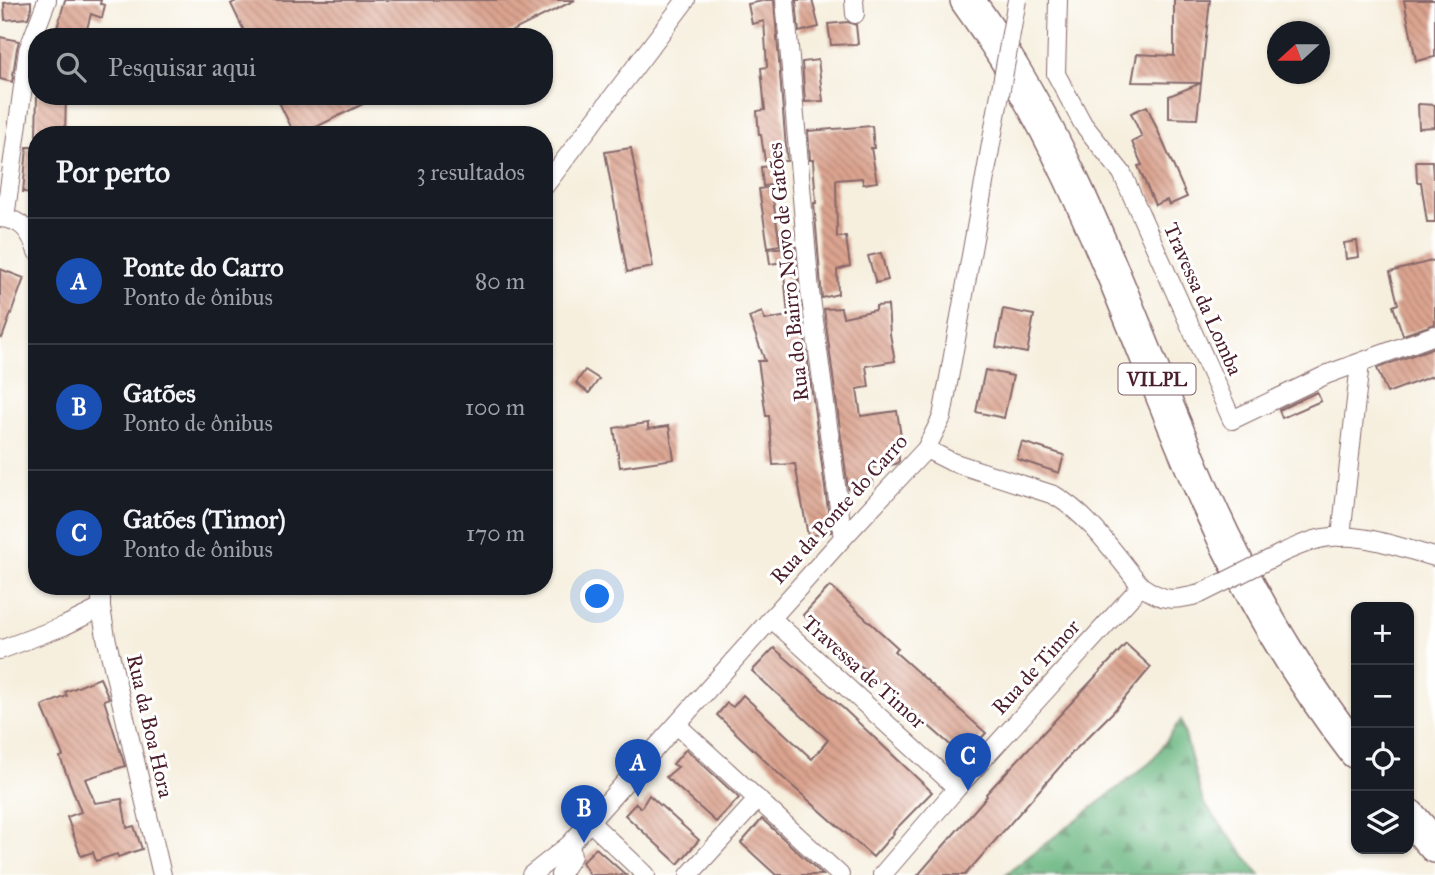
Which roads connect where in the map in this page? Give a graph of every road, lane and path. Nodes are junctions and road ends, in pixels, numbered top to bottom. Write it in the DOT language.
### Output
graph roads {
  1 [pos="47,0"];
  2 [pos="686,0"];
  3 [pos="785,0"];
  4 [pos="967,0"];
  5 [pos="1017,0"];
  6 [pos="1058,0"];
  7 [pos="36,28"];
  8 [pos="28,50"];
  9 [pos="553,175"];
  10 [pos="3,218"];
  11 [pos="28,232"];
  12 [pos="1435,335"];
  13 [pos="1360,363"];
  14 [pos="926,449"];
  15 [pos="1341,537"];
  16 [pos="843,538"];
  17 [pos="1435,557"];
  18 [pos="1141,586"];
  19 [pos="101,595"];
  20 [pos="101,608"];
  21 [pos="771,618"];
  22 [pos="0,650"];
  23 [pos="677,724"];
  24 [pos="1351,745"];
  25 [pos="957,788"];
  26 [pos="758,799"];
  27 [pos="590,822"];
  28 [pos="1414,822"];
  29 [pos="570,844"];
  30 [pos="1435,846"];
  31 [pos="162,875"];
  32 [pos="531,875"];
  33 [pos="560,875"];
  34 [pos="646,875"];
  35 [pos="689,875"];
  36 [pos="840,875"];
  37 [pos="882,875"];
  1 -- 7 [label="street"];
  2 -- 9 [label="street"];
  3 -- 16 [label="street, Rua do Bairro Novo de Gatões"];
  4 -- 24 [label="highway, VILPL"];
  5 -- 14 [label="street, Rua da Ponte do Carro, bridge"];
  6 -- 13 [label="street, Travessa da Lomba"];
  8 -- 10 [label="street"];
  10 -- 11 [label="street"];
  12 -- 13 [label="street, Travessa da Lomba"];
  13 -- 15 [label="street"];
  14 -- 16 [label="street, Rua da Ponte do Carro"];
  14 -- 18 [label="street"];
  15 -- 17 [label="street"];
  15 -- 18 [label="street, bridge"];
  16 -- 21 [label="street, Rua da Ponte do Carro"];
  18 -- 25 [label="street, Rua de Timor"];
  19 -- 20 [label="street, Rua da Boa Hora"];
  20 -- 22 [label="street"];
  20 -- 31 [label="street, Rua da Boa Hora"];
  21 -- 23 [label="street, Rua da Ponte do Carro"];
  21 -- 25 [label="street, Travessa de Timor"];
  23 -- 26 [label="street"];
  23 -- 27 [label="street, Rua da Ponte do Carro"];
  25 -- 37 [label="street, Rua de Timor"];
  26 -- 35 [label="street"];
  26 -- 36 [label="street"];
  27 -- 29 [label="street, Rua da Ponte do Carro"];
  27 -- 34 [label="street"];
  28 -- 30 [label="highway"];
  29 -- 32 [label="street, Rua da Ponte do Carro"];
  29 -- 33 [label="street"];
}
